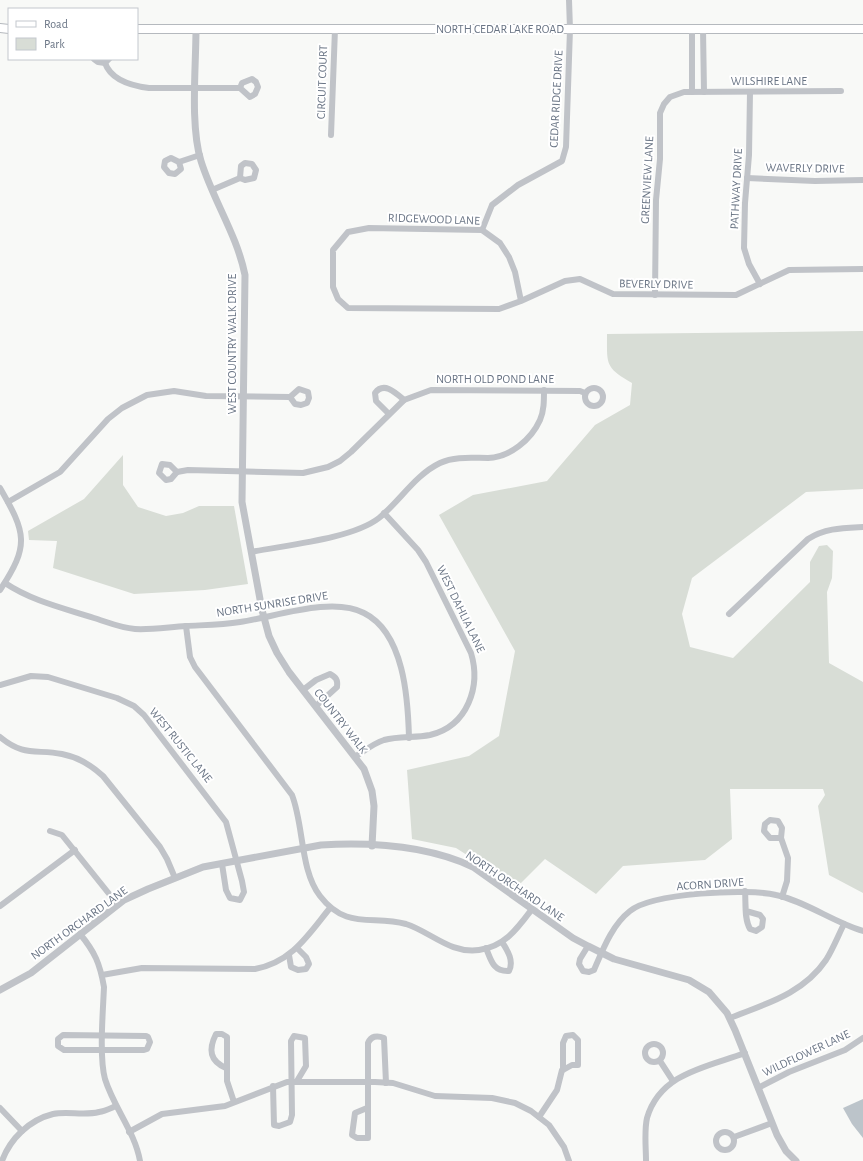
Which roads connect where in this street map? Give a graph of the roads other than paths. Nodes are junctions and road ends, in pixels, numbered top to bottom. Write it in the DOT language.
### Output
graph roads {
  1 [pos="569,0"];
  2 [pos="138,29"];
  3 [pos="334,29"];
  4 [pos="570,29"];
  5 [pos="692,29"];
  6 [pos="703,29"];
  7 [pos="863,29"];
  8 [pos="196,30"];
  9 [pos="95,60"];
  10 [pos="107,61"];
  11 [pos="196,88"];
  12 [pos="240,88"];
  13 [pos="841,91"];
  14 [pos="694,92"];
  15 [pos="704,92"];
  16 [pos="750,92"];
  17 [pos="332,135"];
  18 [pos="200,155"];
  19 [pos="179,162"];
  20 [pos="240,178"];
  21 [pos="748,178"];
  22 [pos="863,180"];
  23 [pos="212,190"];
  24 [pos="482,230"];
  25 [pos="333,250"];
  26 [pos="863,269"];
  27 [pos="760,284"];
  28 [pos="655,295"];
  29 [pos="521,301"];
  30 [pos="544,390"];
  31 [pos="585,393"];
  32 [pos="244,396"];
  33 [pos="290,397"];
  34 [pos="404,400"];
  35 [pos="389,414"];
  36 [pos="242,471"];
  37 [pos="177,472"];
  38 [pos="0,488"];
  39 [pos="8,502"];
  40 [pos="384,513"];
  41 [pos="863,527"];
  42 [pos="251,552"];
  43 [pos="5,583"];
  44 [pos="0,590"];
  45 [pos="730,614"];
  46 [pos="264,618"];
  47 [pos="186,626"];
  48 [pos="0,685"];
  49 [pos="303,690"];
  50 [pos="316,706"];
  51 [pos="0,738"];
  52 [pos="409,738"];
  53 [pos="356,757"];
  54 [pos="50,831"];
  55 [pos="781,838"];
  56 [pos="372,846"];
  57 [pos="304,848"];
  58 [pos="75,850"];
  59 [pos="236,861"];
  60 [pos="222,864"];
  61 [pos="175,878"];
  62 [pos="745,892"];
  63 [pos="782,897"];
  64 [pos="118,905"];
  65 [pos="0,906"];
  66 [pos="330,908"];
  67 [pos="532,909"];
  68 [pos="746,911"];
  69 [pos="844,924"];
  70 [pos="863,932"];
  71 [pos="80,934"];
  72 [pos="502,942"];
  73 [pos="588,946"];
  74 [pos="297,948"];
  75 [pos="486,948"];
  76 [pos="602,953"];
  77 [pos="289,955"];
  78 [pos="102,975"];
  79 [pos="0,990"];
  80 [pos="730,1018"];
  81 [pos="103,1035"];
  82 [pos="863,1038"];
  83 [pos="103,1050"];
  84 [pos="745,1053"];
  85 [pos="660,1061"];
  86 [pos="226,1068"];
  87 [pos="562,1070"];
  88 [pos="294,1081"];
  89 [pos="673,1081"];
  90 [pos="367,1082"];
  91 [pos="386,1082"];
  92 [pos="273,1086"];
  93 [pos="758,1088"];
  94 [pos="234,1102"];
  95 [pos="116,1106"];
  96 [pos="0,1108"];
  97 [pos="367,1108"];
  98 [pos="539,1117"];
  99 [pos="772,1123"];
  100 [pos="22,1131"];
  101 [pos="129,1132"];
  102 [pos="734,1137"];
  103 [pos="2,1161"];
  104 [pos="140,1161"];
  105 [pos="569,1161"];
  106 [pos="646,1161"];
  107 [pos="796,1161"];
  1 -- 4 [label="street, CEDAR RIDGE DRIVE"];
  2 -- 8 [label="main road, NORTH CEDAR LAKE ROAD"];
  3 -- 4 [label="main road, NORTH CEDAR LAKE ROAD"];
  3 -- 8 [label="main road, NORTH CEDAR LAKE ROAD"];
  3 -- 17 [label="street, CIRCUIT COURT"];
  4 -- 5 [label="main road, NORTH CEDAR LAKE ROAD"];
  4 -- 24 [label="street, CEDAR RIDGE DRIVE"];
  5 -- 6 [label="main road, NORTH CEDAR LAKE ROAD"];
  5 -- 14 [label="street"];
  6 -- 7 [label="main road, NORTH CEDAR LAKE ROAD"];
  6 -- 15 [label="street"];
  8 -- 11 [label="street, WEST COUNTRY WALK DRIVE"];
  9 -- 10 [label="street"];
  10 -- 11 [label="street"];
  11 -- 12 [label="street"];
  11 -- 18 [label="street, WEST COUNTRY WALK DRIVE"];
  13 -- 16 [label="street, WILSHIRE LANE"];
  14 -- 15 [label="street, WILSHIRE LANE"];
  14 -- 28 [label="street, GREENVIEW LANE"];
  15 -- 16 [label="street, WILSHIRE LANE"];
  16 -- 21 [label="street, PATHWAY DRIVE"];
  18 -- 19 [label="street"];
  18 -- 23 [label="street, WEST COUNTRY WALK DRIVE"];
  20 -- 23 [label="street"];
  21 -- 22 [label="street, WAVERLY DRIVE"];
  21 -- 27 [label="street, PATHWAY DRIVE"];
  23 -- 32 [label="street, WEST COUNTRY WALK DRIVE"];
  24 -- 25 [label="street, RIDGEWOOD LANE"];
  24 -- 29 [label="street, RIDGEWOOD LANE"];
  25 -- 29 [label="street, BEVERLY DRIVE"];
  26 -- 27 [label="street, BEVERLY DRIVE"];
  27 -- 28 [label="street, BEVERLY DRIVE"];
  28 -- 29 [label="street, BEVERLY DRIVE"];
  30 -- 31 [label="street, NORTH OLD POND LANE"];
  30 -- 34 [label="street, NORTH OLD POND LANE"];
  30 -- 40 [label="street"];
  32 -- 33 [label="street"];
  32 -- 36 [label="street, WEST COUNTRY WALK DRIVE"];
  32 -- 39 [label="street"];
  34 -- 35 [label="street, NORTH OLD POND LANE"];
  34 -- 35 [label="street"];
  35 -- 36 [label="street, NORTH OLD POND LANE"];
  36 -- 37 [label="street, NORTH OLD POND LANE"];
  36 -- 42 [label="street, WEST COUNTRY WALK DRIVE"];
  38 -- 39 [label="street"];
  39 -- 43 [label="street"];
  40 -- 42 [label="street"];
  40 -- 52 [label="street, WEST DAHLIA LANE"];
  41 -- 45 [label="street"];
  42 -- 46 [label="street, WEST COUNTRY WALK DRIVE"];
  43 -- 44 [label="street"];
  43 -- 47 [label="street, NORTH SUNRISE DRIVE"];
  46 -- 47 [label="street, NORTH SUNRISE DRIVE"];
  46 -- 49 [label="street, COUNTRY WALK"];
  46 -- 52 [label="street, NORTH SUNRISE DRIVE"];
  47 -- 57 [label="street"];
  48 -- 59 [label="street, WEST RUSTIC LANE"];
  49 -- 50 [label="street, COUNTRY WALK"];
  49 -- 50 [label="street"];
  50 -- 53 [label="street, COUNTRY WALK"];
  51 -- 61 [label="street"];
  52 -- 53 [label="street, WEST DAHLIA LANE"];
  53 -- 56 [label="street, COUNTRY WALK"];
  54 -- 58 [label="street"];
  55 -- 55 [label="street"];
  55 -- 63 [label="street"];
  56 -- 57 [label="street, NORTH ORCHARD LANE"];
  56 -- 67 [label="street, NORTH ORCHARD LANE"];
  57 -- 59 [label="street, NORTH ORCHARD LANE"];
  57 -- 66 [label="street"];
  58 -- 64 [label="street"];
  58 -- 65 [label="street"];
  59 -- 60 [label="street, NORTH ORCHARD LANE"];
  59 -- 60 [label="street, WEST RUSTIC LANE"];
  60 -- 61 [label="street, NORTH ORCHARD LANE"];
  61 -- 64 [label="street, NORTH ORCHARD LANE"];
  62 -- 63 [label="street, ACORN DRIVE"];
  62 -- 68 [label="street"];
  62 -- 76 [label="street, ACORN DRIVE"];
  63 -- 69 [label="street, ACORN DRIVE"];
  64 -- 71 [label="street, NORTH ORCHARD LANE"];
  66 -- 74 [label="street"];
  66 -- 75 [label="street"];
  67 -- 72 [label="street"];
  67 -- 73 [label="street, NORTH ORCHARD LANE"];
  69 -- 70 [label="street, ACORN DRIVE"];
  69 -- 80 [label="street"];
  71 -- 78 [label="street"];
  71 -- 79 [label="street, NORTH ORCHARD LANE"];
  72 -- 75 [label="street"];
  72 -- 75 [label="street"];
  73 -- 76 [label="street, NORTH ORCHARD LANE"];
  73 -- 76 [label="street, ACORN DRIVE"];
  74 -- 77 [label="street"];
  74 -- 77 [label="street"];
  76 -- 80 [label="street, NORTH ORCHARD LANE"];
  77 -- 78 [label="street"];
  78 -- 81 [label="street"];
  80 -- 84 [label="street, NORTH ORCHARD LANE"];
  81 -- 83 [label="street"];
  81 -- 83 [label="street"];
  81 -- 83 [label="street"];
  82 -- 93 [label="street, WILDFLOWER LANE"];
  83 -- 95 [label="street"];
  84 -- 89 [label="street"];
  84 -- 93 [label="street, NORTH ORCHARD LANE"];
  85 -- 89 [label="street"];
  86 -- 86 [label="street"];
  86 -- 94 [label="street"];
  87 -- 87 [label="street"];
  87 -- 98 [label="street"];
  88 -- 88 [label="street"];
  88 -- 90 [label="street"];
  88 -- 92 [label="street"];
  88 -- 92 [label="street"];
  89 -- 106 [label="street"];
  90 -- 91 [label="street"];
  90 -- 91 [label="street"];
  90 -- 97 [label="street"];
  91 -- 98 [label="street"];
  92 -- 94 [label="street"];
  93 -- 99 [label="street, NORTH ORCHARD LANE"];
  94 -- 101 [label="street"];
  95 -- 100 [label="street"];
  95 -- 101 [label="street"];
  96 -- 100 [label="street"];
  97 -- 97 [label="street"];
  98 -- 105 [label="street"];
  99 -- 102 [label="street"];
  99 -- 107 [label="street, NORTH ORCHARD LANE"];
  100 -- 103 [label="street"];
  101 -- 104 [label="street"];
}
